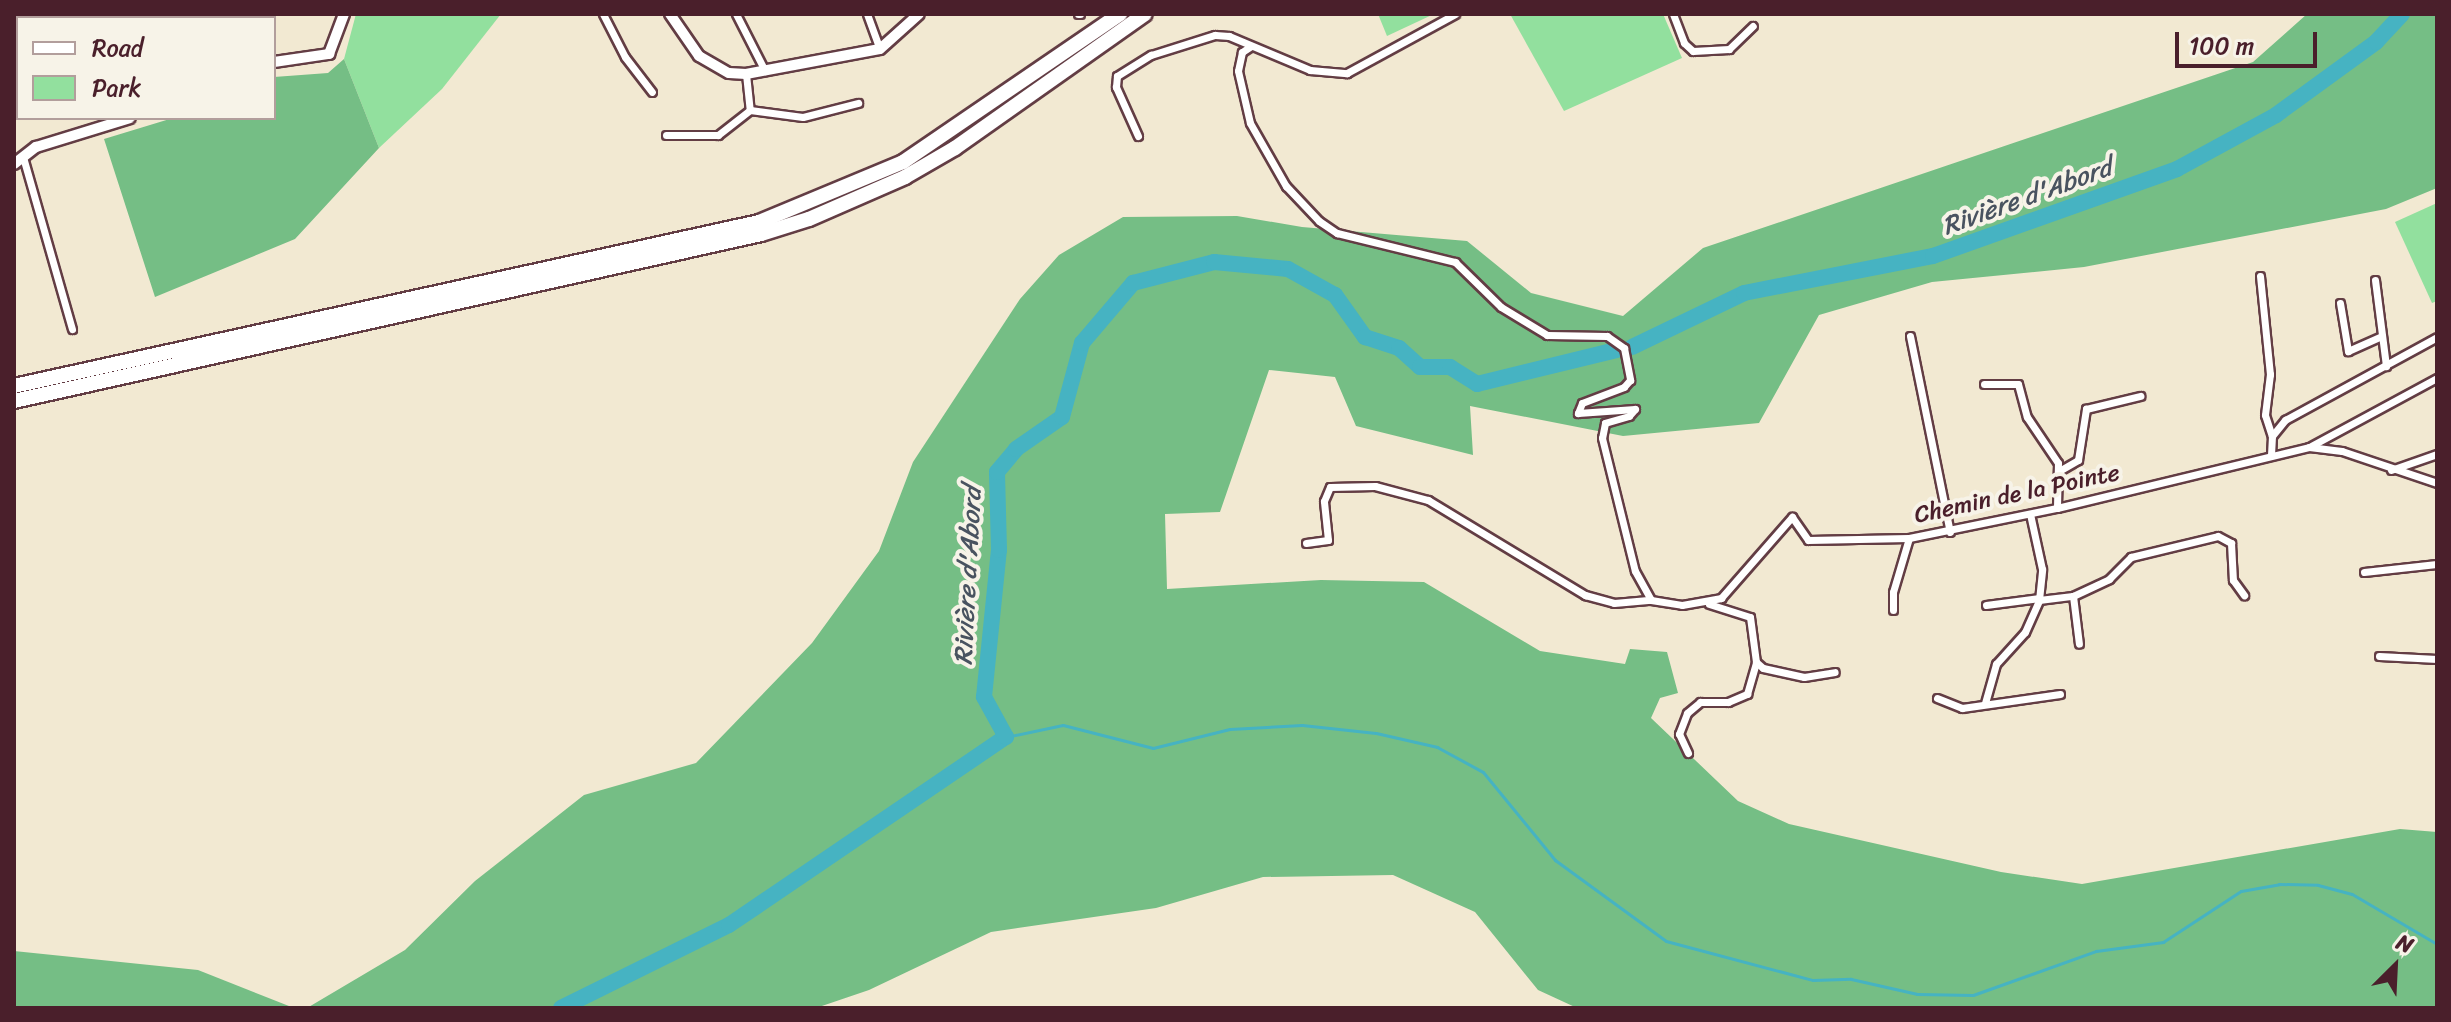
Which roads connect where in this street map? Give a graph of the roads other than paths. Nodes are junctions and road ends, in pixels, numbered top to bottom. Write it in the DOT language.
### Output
graph roads {
  1 [pos="344,14"];
  2 [pos="603,14"];
  3 [pos="670,14"];
  4 [pos="736,14"];
  5 [pos="867,14"];
  6 [pos="919,14"];
  7 [pos="1120,14"];
  8 [pos="1145,14"];
  9 [pos="1455,14"];
  10 [pos="1673,14"];
  11 [pos="1753,26"];
  12 [pos="1251,46"];
  13 [pos="880,49"];
  14 [pos="276,62"];
  15 [pos="765,71"];
  16 [pos="746,74"];
  17 [pos="652,92"];
  18 [pos="858,103"];
  19 [pos="750,110"];
  20 [pos="124,120"];
  21 [pos="666,135"];
  22 [pos="1138,136"];
  23 [pos="22,155"];
  24 [pos="14,164"];
  25 [pos="2260,276"];
  26 [pos="2375,280"];
  27 [pos="2340,303"];
  28 [pos="72,329"];
  29 [pos="1910,336"];
  30 [pos="2381,336"];
  31 [pos="2437,337"];
  32 [pos="2386,366"];
  33 [pos="2437,378"];
  34 [pos="1984,384"];
  35 [pos="14,386"];
  36 [pos="2140,396"];
  37 [pos="14,401"];
  38 [pos="2272,436"];
  39 [pos="2309,447"];
  40 [pos="2437,454"];
  41 [pos="2271,455"];
  42 [pos="2391,470"];
  43 [pos="2059,471"];
  44 [pos="2437,483"];
  45 [pos="2057,508"];
  46 [pos="2030,514"];
  47 [pos="1950,532"];
  48 [pos="1909,538"];
  49 [pos="1306,543"];
  50 [pos="2437,564"];
  51 [pos="2364,572"];
  52 [pos="2244,595"];
  53 [pos="2073,596"];
  54 [pos="2040,599"];
  55 [pos="1651,600"];
  56 [pos="1703,603"];
  57 [pos="1986,605"];
  58 [pos="1893,610"];
  59 [pos="2079,644"];
  60 [pos="2379,656"];
  61 [pos="2437,659"];
  62 [pos="1756,662"];
  63 [pos="1835,672"];
  64 [pos="2060,694"];
  65 [pos="1937,698"];
  66 [pos="1985,703"];
  67 [pos="1688,753"];
  1 -- 14 [label="main road"];
  2 -- 17 [label="street"];
  3 -- 16 [label="main road"];
  4 -- 15 [label="street"];
  5 -- 13 [label="street"];
  6 -- 13 [label="main road"];
  7 -- 35 [label="highway"];
  8 -- 37 [label="highway"];
  9 -- 12 [label="street"];
  10 -- 11 [label="street"];
  12 -- 22 [label="street"];
  12 -- 55 [label="street"];
  13 -- 15 [label="main road"];
  15 -- 16 [label="main road"];
  16 -- 19 [label="street"];
  18 -- 19 [label="street"];
  19 -- 21 [label="street"];
  20 -- 23 [label="main road"];
  23 -- 24 [label="main road"];
  23 -- 28 [label="street"];
  25 -- 38 [label="street"];
  26 -- 30 [label="street"];
  27 -- 30 [label="street"];
  29 -- 47 [label="street"];
  30 -- 32 [label="street"];
  31 -- 32 [label="street"];
  32 -- 38 [label="street"];
  33 -- 39 [label="street"];
  34 -- 43 [label="street"];
  36 -- 43 [label="street"];
  38 -- 41 [label="street"];
  39 -- 41 [label="street, Chemin de la Pointe"];
  39 -- 42 [label="street, Chemin de la Pointe"];
  40 -- 42 [label="street"];
  41 -- 45 [label="street, Chemin de la Pointe"];
  42 -- 44 [label="street, Chemin de la Pointe"];
  43 -- 45 [label="street"];
  45 -- 46 [label="street, Chemin de la Pointe"];
  46 -- 47 [label="street, Chemin de la Pointe"];
  46 -- 54 [label="street"];
  47 -- 48 [label="street, Chemin de la Pointe"];
  48 -- 56 [label="street, Chemin de la Pointe"];
  48 -- 58 [label="street"];
  49 -- 55 [label="street"];
  50 -- 51 [label="street"];
  52 -- 53 [label="street"];
  53 -- 54 [label="street"];
  53 -- 59 [label="street"];
  54 -- 57 [label="street"];
  54 -- 66 [label="street"];
  55 -- 56 [label="street"];
  56 -- 62 [label="street"];
  60 -- 61 [label="street"];
  62 -- 63 [label="street"];
  62 -- 67 [label="street"];
  64 -- 66 [label="street"];
  65 -- 66 [label="street"];
}
